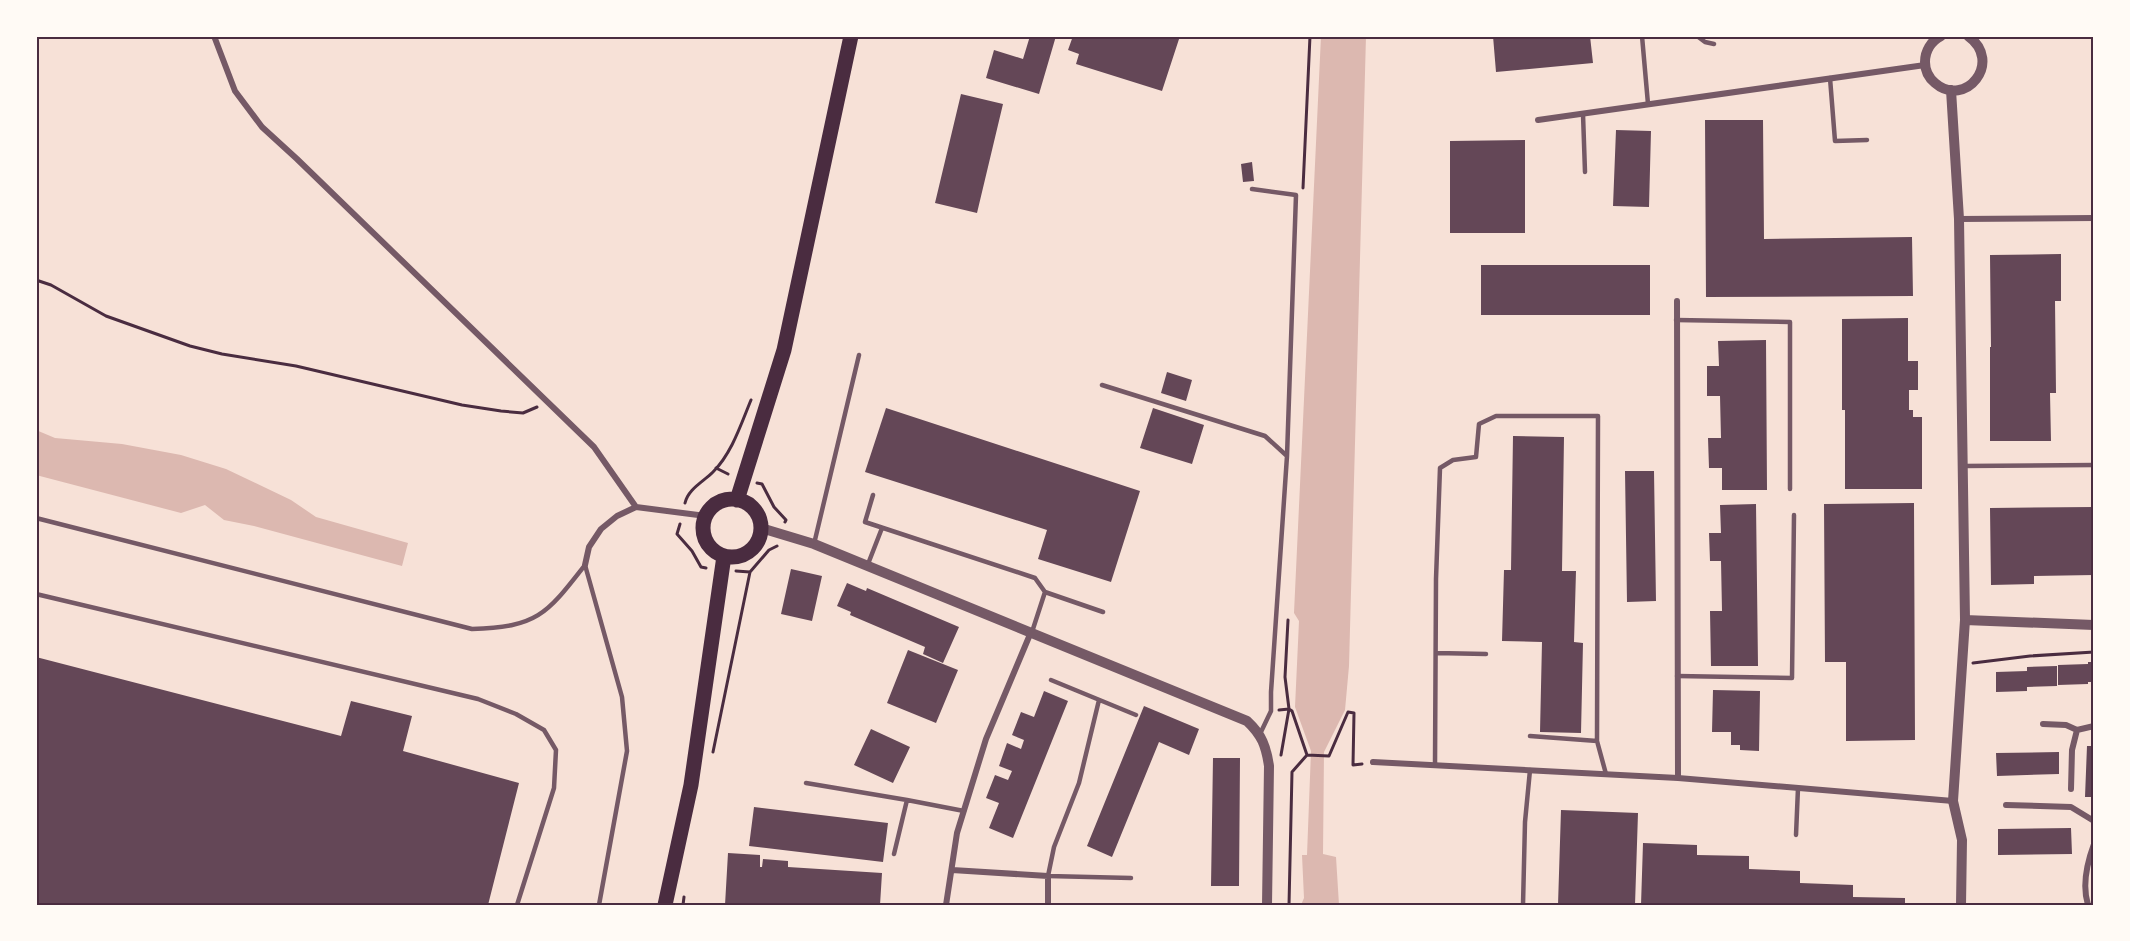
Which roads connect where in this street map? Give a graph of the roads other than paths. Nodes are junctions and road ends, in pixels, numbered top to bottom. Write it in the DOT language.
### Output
graph roads {
  1 [pos="214,36"];
  2 [pos="851,36"];
  3 [pos="1642,36"];
  4 [pos="1697,36"];
  5 [pos="1941,36"];
  6 [pos="1968,36"];
  7 [pos="1714,44"];
  8 [pos="1925,65"];
  9 [pos="1830,78"];
  10 [pos="1951,90"];
  11 [pos="1648,104"];
  12 [pos="1582,114"];
  13 [pos="1538,120"];
  14 [pos="1867,140"];
  15 [pos="1585,172"];
  16 [pos="1252,189"];
  17 [pos="2094,218"];
  18 [pos="1959,219"];
  19 [pos="1677,301"];
  20 [pos="1676,320"];
  21 [pos="859,355"];
  22 [pos="1102,385"];
  23 [pos="1287,456"];
  24 [pos="2094,465"];
  25 [pos="1963,466"];
  26 [pos="1790,489"];
  27 [pos="873,495"];
  28 [pos="737,500"];
  29 [pos="636,507"];
  30 [pos="1794,515"];
  31 [pos="706,516"];
  32 [pos="36,518"];
  33 [pos="761,528"];
  34 [pos="882,528"];
  35 [pos="814,544"];
  36 [pos="723,564"];
  37 [pos="585,565"];
  38 [pos="868,566"];
  39 [pos="1045,592"];
  40 [pos="36,594"];
  41 [pos="1103,612"];
  42 [pos="1965,620"];
  43 [pos="2094,625"];
  44 [pos="1032,632"];
  45 [pos="1436,653"];
  46 [pos="1486,654"];
  47 [pos="1677,676"];
  48 [pos="1051,680"];
  49 [pos="1099,700"];
  50 [pos="1136,715"];
  51 [pos="2043,724"];
  52 [pos="2094,726"];
  53 [pos="2077,730"];
  54 [pos="1260,734"];
  55 [pos="1530,736"];
  56 [pos="1597,741"];
  57 [pos="1373,762"];
  58 [pos="1435,765"];
  59 [pos="1530,770"];
  60 [pos="1606,774"];
  61 [pos="1678,778"];
  62 [pos="806,783"];
  63 [pos="1798,788"];
  64 [pos="2071,789"];
  65 [pos="907,800"];
  66 [pos="1953,801"];
  67 [pos="2006,806"];
  68 [pos="964,811"];
  69 [pos="2094,821"];
  70 [pos="1796,835"];
  71 [pos="2094,844"];
  72 [pos="894,854"];
  73 [pos="952,870"];
  74 [pos="1048,876"];
  75 [pos="1131,878"];
  76 [pos="517,905"];
  77 [pos="599,905"];
  78 [pos="665,905"];
  79 [pos="946,905"];
  80 [pos="1048,905"];
  81 [pos="1267,905"];
  82 [pos="1523,905"];
  83 [pos="1960,905"];
  84 [pos="2088,905"];
  1 -- 29 [label="street"];
  2 -- 28 [label="main road"];
  3 -- 11 [label="lane"];
  4 -- 7 [label="lane"];
  5 -- 8 [label="street"];
  6 -- 10 [label="street"];
  8 -- 9 [label="street"];
  8 -- 10 [label="street"];
  9 -- 11 [label="street"];
  9 -- 14 [label="lane"];
  10 -- 18 [label="street"];
  11 -- 12 [label="street"];
  12 -- 13 [label="street"];
  12 -- 15 [label="lane"];
  16 -- 23 [label="lane"];
  17 -- 18 [label="street"];
  18 -- 25 [label="street"];
  19 -- 20 [label="street"];
  20 -- 26 [label="lane"];
  20 -- 47 [label="street"];
  21 -- 35 [label="lane"];
  22 -- 23 [label="lane"];
  23 -- 54 [label="lane"];
  24 -- 25 [label="lane"];
  25 -- 42 [label="street"];
  27 -- 34 [label="lane"];
  28 -- 31 [label="main road"];
  28 -- 33 [label="main road"];
  29 -- 31 [label="street"];
  29 -- 37 [label="street"];
  30 -- 47 [label="lane"];
  31 -- 36 [label="main road"];
  32 -- 37 [label="lane"];
  33 -- 35 [label="street"];
  33 -- 36 [label="main road"];
  34 -- 38 [label="lane"];
  34 -- 39 [label="lane"];
  35 -- 38 [label="street"];
  36 -- 78 [label="main road"];
  37 -- 77 [label="lane"];
  38 -- 44 [label="street"];
  39 -- 41 [label="lane"];
  39 -- 44 [label="lane"];
  40 -- 76 [label="lane"];
  42 -- 43 [label="street"];
  42 -- 66 [label="street"];
  44 -- 54 [label="street"];
  44 -- 68 [label="street"];
  45 -- 46 [label="lane"];
  45 -- 56 [label="lane"];
  45 -- 58 [label="lane"];
  47 -- 61 [label="street"];
  48 -- 49 [label="lane"];
  49 -- 50 [label="lane"];
  49 -- 74 [label="lane"];
  51 -- 53 [label="street"];
  52 -- 53 [label="street"];
  53 -- 64 [label="street"];
  54 -- 81 [label="street"];
  55 -- 56 [label="lane"];
  56 -- 60 [label="lane"];
  57 -- 58 [label="street"];
  58 -- 59 [label="street"];
  59 -- 60 [label="street"];
  59 -- 82 [label="lane"];
  60 -- 61 [label="street"];
  61 -- 63 [label="street"];
  62 -- 65 [label="lane"];
  63 -- 66 [label="street"];
  63 -- 70 [label="lane"];
  65 -- 68 [label="lane"];
  65 -- 72 [label="lane"];
  66 -- 83 [label="street"];
  67 -- 69 [label="street"];
  68 -- 73 [label="street"];
  71 -- 84 [label="street"];
  73 -- 74 [label="street"];
  73 -- 79 [label="street"];
  74 -- 75 [label="lane"];
  74 -- 80 [label="street"];
}
